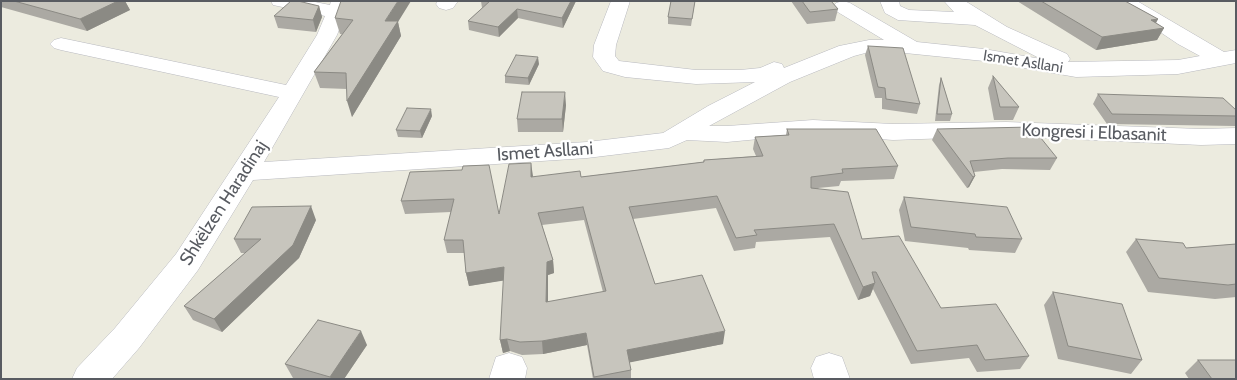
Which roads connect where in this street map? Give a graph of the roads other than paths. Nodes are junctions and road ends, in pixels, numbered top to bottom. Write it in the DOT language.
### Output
graph roads {
  1 [pos="280,1"];
  2 [pos="622,1"];
  3 [pos="889,1"];
  4 [pos="953,1"];
  5 [pos="1123,1"];
  6 [pos="1137,1"];
  7 [pos="339,7"];
  8 [pos="842,7"];
  9 [pos="980,19"];
  10 [pos="61,44"];
  11 [pos="913,48"];
  12 [pos="1232,57"];
  13 [pos="825,60"];
  14 [pos="1091,68"];
  15 [pos="292,93"];
  16 [pos="683,132"];
  17 [pos="1236,136"];
  18 [pos="245,172"];
  19 [pos="90,379"];
  1 -- 7 [label="street, Shkëlzen Haradinaj"];
  2 -- 13 [label="street, Ismet Asllani"];
  3 -- 9 [label="street"];
  4 -- 9 [label="street"];
  5 -- 12 [label="street"];
  6 -- 12 [label="street"];
  7 -- 15 [label="street, Shkëlzen Haradinaj"];
  8 -- 11 [label="street"];
  9 -- 14 [label="street"];
  10 -- 15 [label="street"];
  11 -- 13 [label="street, Ismet Asllani"];
  11 -- 14 [label="street, Ismet Asllani"];
  12 -- 14 [label="street, Ismet Asllani"];
  13 -- 16 [label="street, Ismet Asllani"];
  15 -- 18 [label="street, Shkëlzen Haradinaj"];
  16 -- 17 [label="street, Kongresi i Elbasanit"];
  16 -- 18 [label="street, Ismet Asllani"];
  18 -- 19 [label="street, Shkëlzen Haradinaj"];
}
